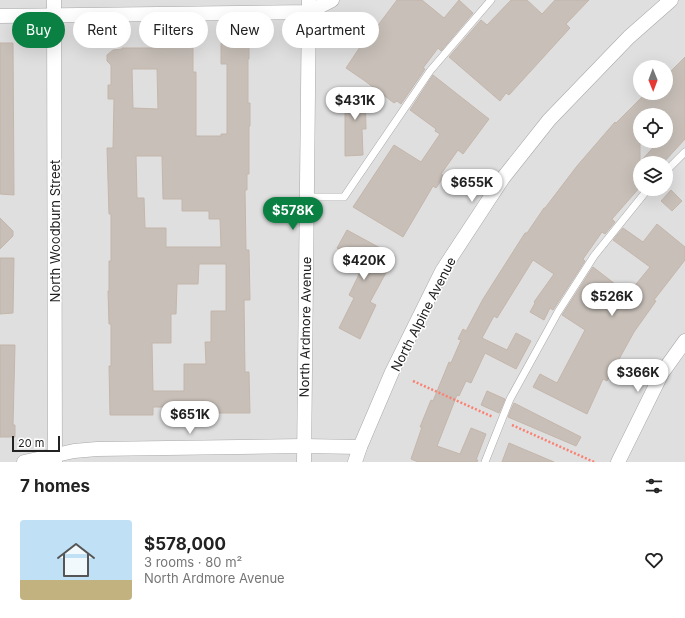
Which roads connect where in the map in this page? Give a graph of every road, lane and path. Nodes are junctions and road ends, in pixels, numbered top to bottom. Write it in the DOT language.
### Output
graph roads {
  1 [pos="54,0"];
  2 [pos="332,0"];
  3 [pos="491,0"];
  4 [pos="671,0"];
  5 [pos="309,6"];
  6 [pos="54,12"];
  7 [pos="0,16"];
  8 [pos="12,16"];
  9 [pos="65,16"];
  10 [pos="54,48"];
  11 [pos="685,152"];
  12 [pos="673,164"];
  13 [pos="642,196"];
  14 [pos="306,198"];
  15 [pos="685,341"];
  16 [pos="303,446"];
  17 [pos="360,447"];
  18 [pos="55,458"];
  19 [pos="24,462"];
  20 [pos="304,462"];
  21 [pos="355,462"];
  22 [pos="486,462"];
  23 [pos="618,462"];
  1 -- 6 [label="street, North Woodburn Street"];
  2 -- 5 [label="street"];
  3 -- 14 [label="lane"];
  4 -- 17 [label="street, North Alpine Avenue"];
  5 -- 9 [label="street"];
  5 -- 14 [label="street, North Ardmore Avenue"];
  7 -- 8 [label="street"];
  10 -- 18 [label="street, North Woodburn Street"];
  11 -- 12 [label="lane"];
  13 -- 22 [label="lane"];
  14 -- 16 [label="street, North Ardmore Avenue"];
  15 -- 23 [label="street"];
  16 -- 17 [label="street"];
  16 -- 18 [label="street"];
  16 -- 20 [label="street, North Ardmore Avenue"];
  17 -- 21 [label="street, North Alpine Avenue"];
  18 -- 19 [label="street"];
}
